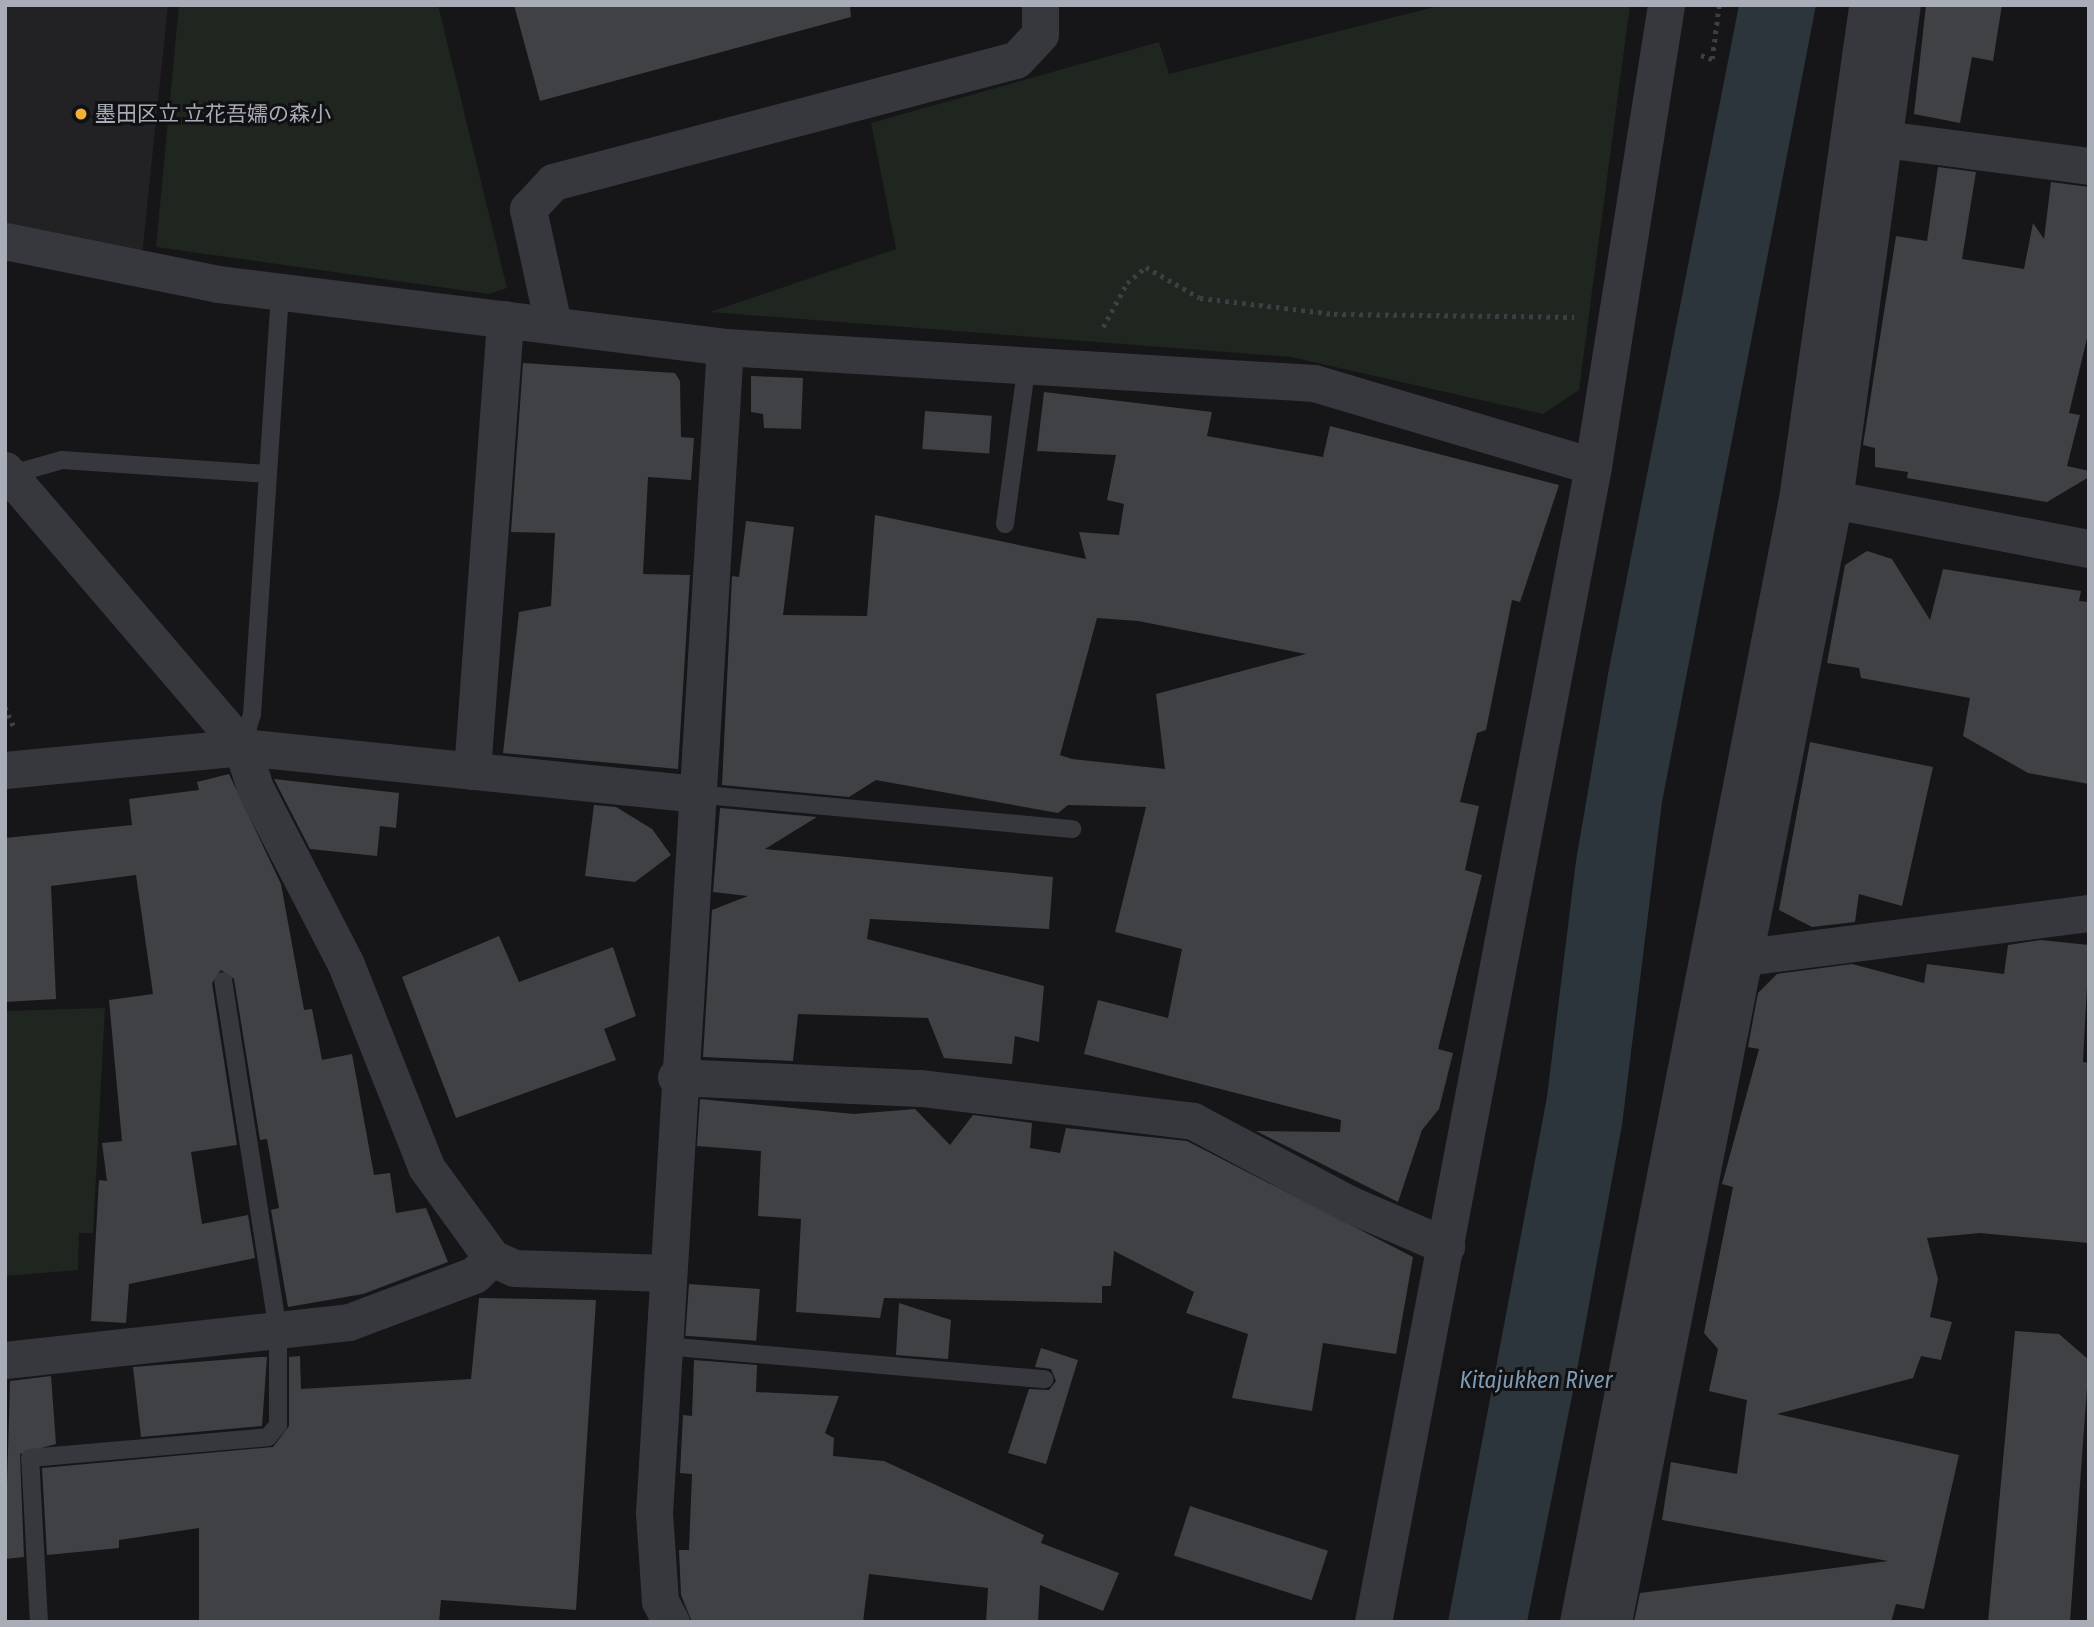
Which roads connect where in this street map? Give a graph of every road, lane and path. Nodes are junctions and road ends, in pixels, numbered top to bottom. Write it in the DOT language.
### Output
graph roads {
  1 [pos="1040,5"];
  2 [pos="1666,5"];
  3 [pos="1720,5"];
  4 [pos="1867,5"];
  5 [pos="1902,5"];
  6 [pos="1712,58"];
  7 [pos="1884,139"];
  8 [pos="2089,166"];
  9 [pos="5,241"];
  10 [pos="280,292"];
  11 [pos="1578,317"];
  12 [pos="505,319"];
  13 [pos="553,324"];
  14 [pos="1101,333"];
  15 [pos="724,347"];
  16 [pos="1027,363"];
  17 [pos="1594,466"];
  18 [pos="7,472"];
  19 [pos="267,474"];
  20 [pos="1834,500"];
  21 [pos="1004,524"];
  22 [pos="2089,549"];
  23 [pos="242,747"];
  24 [pos="5,770"];
  25 [pos="472,771"];
  26 [pos="694,794"];
  27 [pos="1072,829"];
  28 [pos="2089,913"];
  29 [pos="1745,957"];
  30 [pos="223,981"];
  31 [pos="676,1077"];
  32 [pos="1446,1246"];
  33 [pos="492,1258"];
  34 [pos="667,1273"];
  35 [pos="278,1331"];
  36 [pos="664,1346"];
  37 [pos="5,1360"];
  38 [pos="1045,1379"];
  39 [pos="39,1622"];
  40 [pos="671,1622"];
  41 [pos="1373,1622"];
  42 [pos="1578,1622"];
  43 [pos="1613,1622"];
  1 -- 13 [label="street"];
  2 -- 17 [label="street"];
  3 -- 6 [label="path"];
  4 -- 42 [label="street"];
  5 -- 7 [label="street"];
  7 -- 8 [label="street"];
  7 -- 20 [label="street"];
  9 -- 10 [label="street"];
  10 -- 12 [label="street"];
  10 -- 19 [label="lane"];
  11 -- 14 [label="path"];
  12 -- 13 [label="street"];
  12 -- 25 [label="street"];
  13 -- 15 [label="street"];
  15 -- 16 [label="street"];
  15 -- 26 [label="street"];
  16 -- 17 [label="street"];
  16 -- 21 [label="lane"];
  17 -- 32 [label="street"];
  18 -- 19 [label="lane"];
  18 -- 23 [label="street"];
  19 -- 23 [label="lane"];
  20 -- 22 [label="street"];
  20 -- 29 [label="street"];
  23 -- 24 [label="street"];
  23 -- 25 [label="street"];
  23 -- 33 [label="street"];
  25 -- 26 [label="street"];
  26 -- 27 [label="lane"];
  26 -- 31 [label="street"];
  28 -- 29 [label="street"];
  29 -- 43 [label="street"];
  30 -- 35 [label="lane"];
  31 -- 32 [label="street"];
  31 -- 34 [label="street"];
  32 -- 41 [label="street"];
  33 -- 34 [label="street"];
  33 -- 35 [label="street"];
  34 -- 36 [label="street"];
  35 -- 37 [label="street"];
  35 -- 39 [label="lane"];
  36 -- 38 [label="lane"];
  36 -- 40 [label="street"];
}
